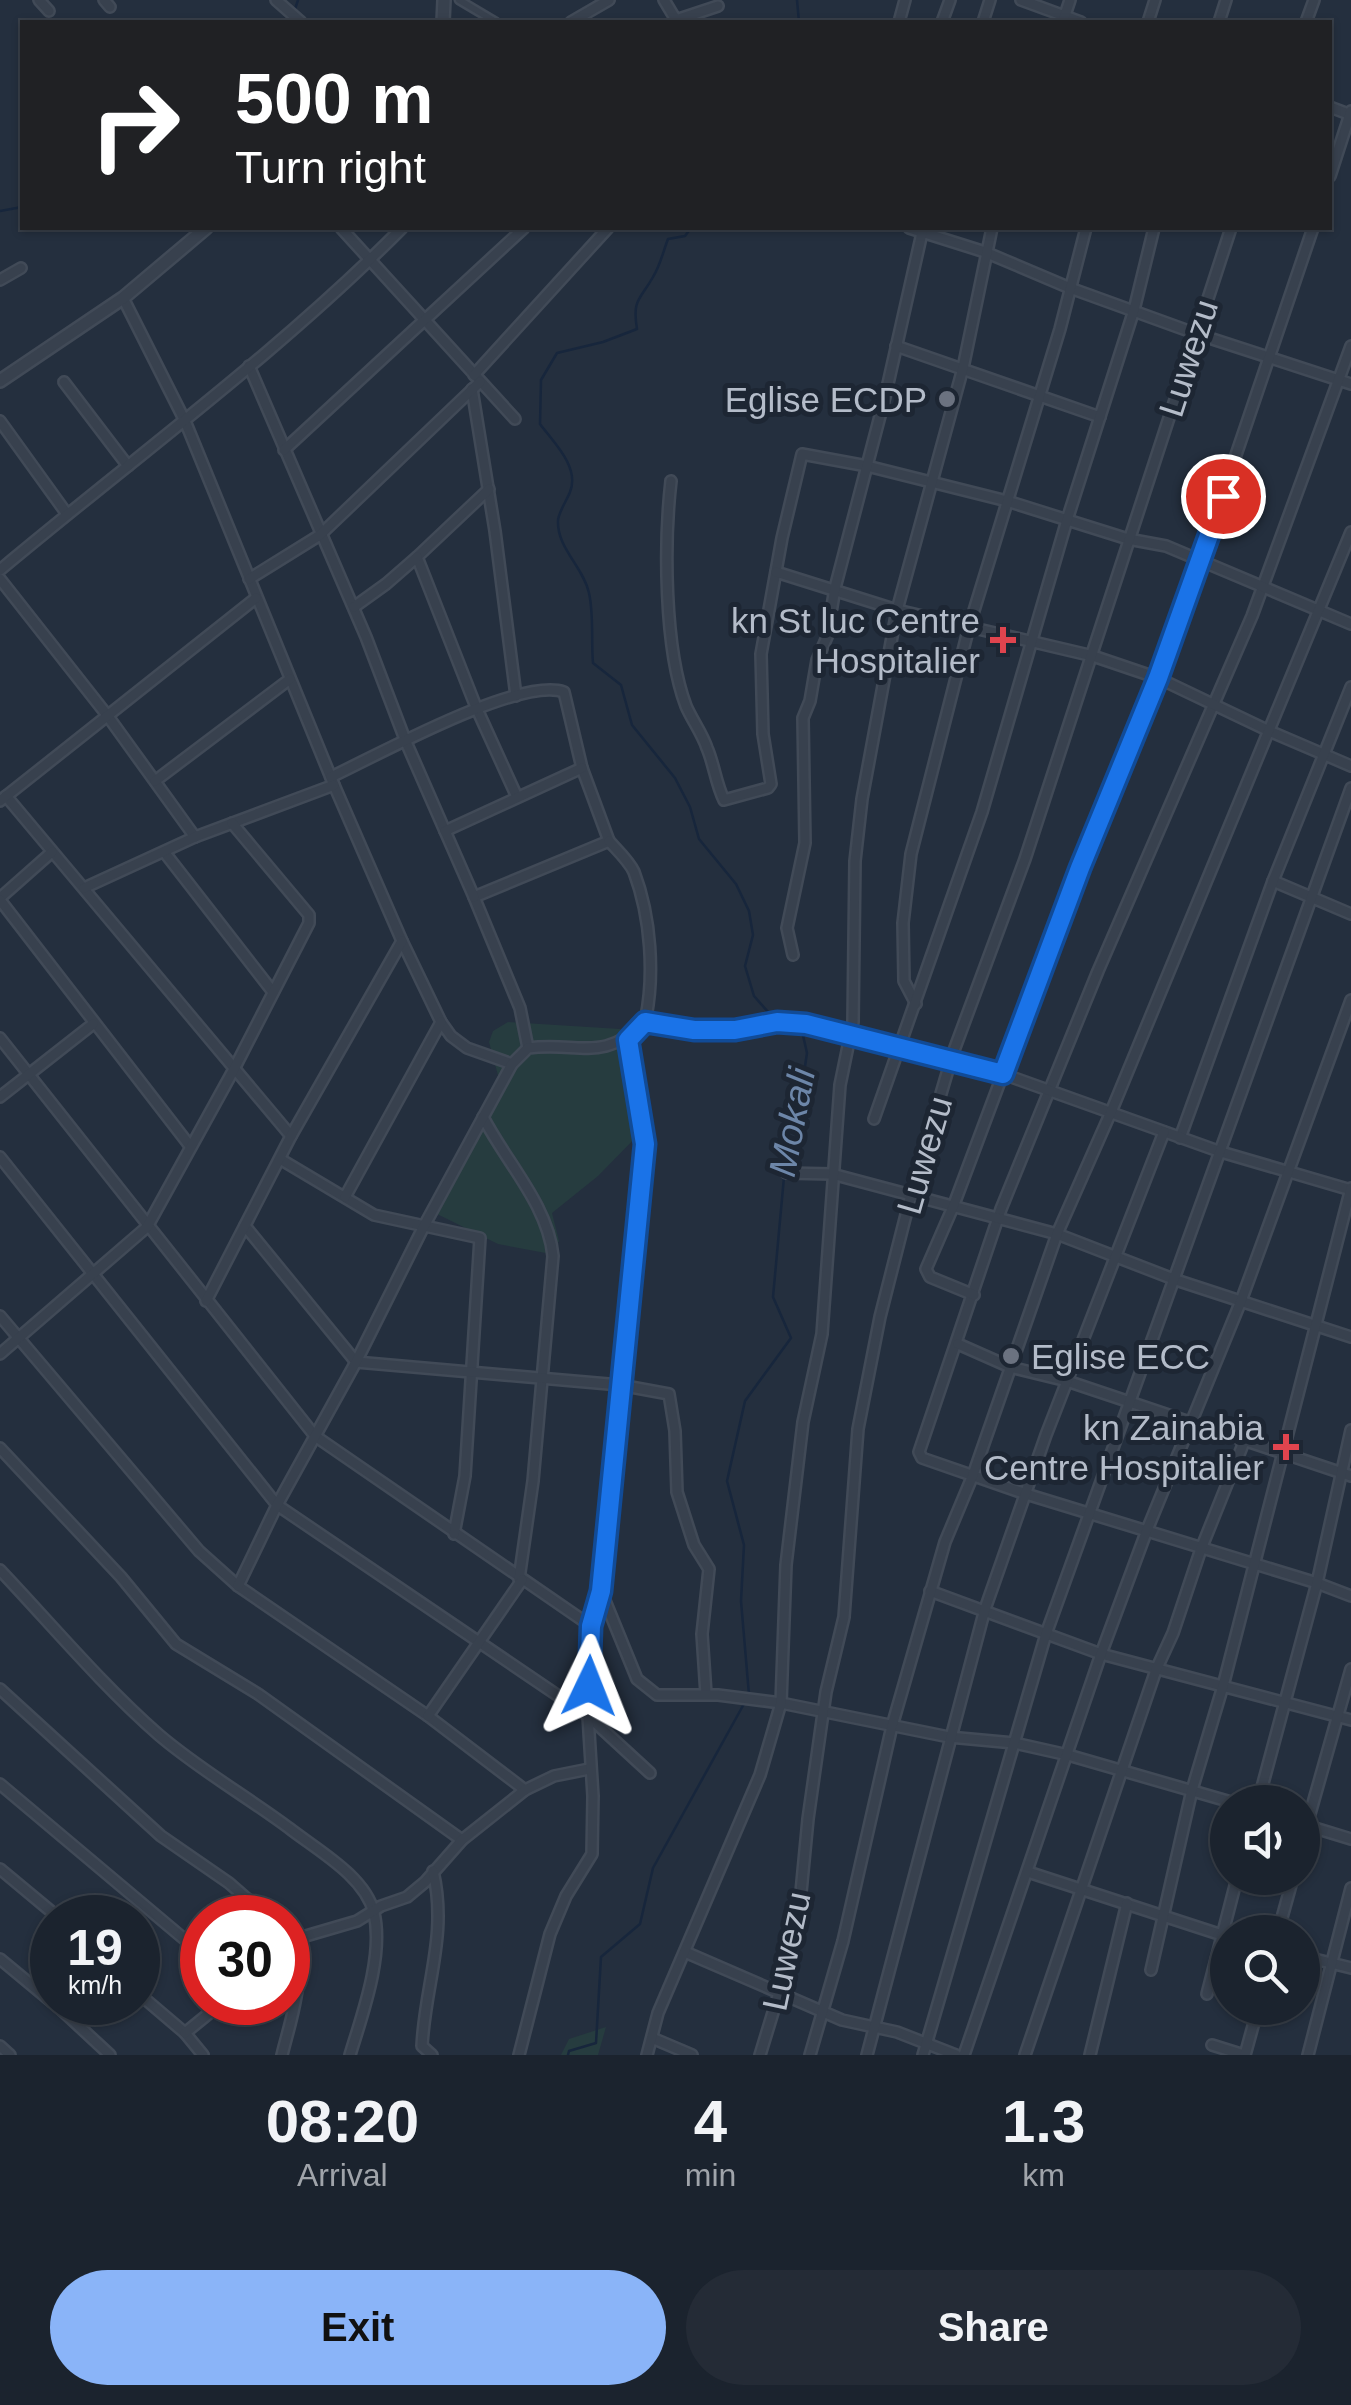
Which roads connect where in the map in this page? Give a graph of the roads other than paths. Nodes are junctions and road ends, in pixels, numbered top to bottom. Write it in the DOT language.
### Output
graph roads {
  1 [pos="40,0"];
  2 [pos="459,0"];
  3 [pos="610,0"];
  4 [pos="1021,0"];
  5 [pos="1070,0"];
  6 [pos="280,3"];
  7 [pos="718,6"];
  8 [pos="49,11"];
  9 [pos="299,20"];
  10 [pos="493,20"];
  11 [pos="575,20"];
  12 [pos="677,20"];
  13 [pos="1064,20"];
  14 [pos="1351,114"];
  15 [pos="1332,170"];
  16 [pos="204,230"];
  17 [pos="342,230"];
  18 [pos="400,230"];
  19 [pos="522,230"];
  20 [pos="606,230"];
  21 [pos="916,230"];
  22 [pos="991,230"];
  23 [pos="1085,230"];
  24 [pos="1154,230"];
  25 [pos="1230,230"];
  26 [pos="1312,230"];
  27 [pos="922,232"];
  28 [pos="985,252"];
  29 [pos="369,261"];
  30 [pos="22,268"];
  31 [pos="0,280"];
  32 [pos="1070,288"];
  33 [pos="123,298"];
  34 [pos="1134,310"];
  35 [pos="424,321"];
  36 [pos="1198,334"];
  37 [pos="896,346"];
  38 [pos="1351,346"];
  39 [pos="1271,357"];
  40 [pos="249,366"];
  41 [pos="963,368"];
  42 [pos="1339,379"];
  43 [pos="0,381"];
  44 [pos="64,382"];
  45 [pos="475,382"];
  46 [pos="1351,384"];
  47 [pos="1040,394"];
  48 [pos="1100,417"];
  49 [pos="514,419"];
  50 [pos="0,421"];
  51 [pos="186,421"];
  52 [pos="284,450"];
  53 [pos="128,466"];
  54 [pos="867,466"];
  55 [pos="671,481"];
  56 [pos="932,483"];
  57 [pos="489,489"];
  58 [pos="1006,501"];
  59 [pos="67,514"];
  60 [pos="1068,520"];
  61 [pos="1351,532"];
  62 [pos="320,535"];
  63 [pos="1128,539"];
  64 [pos="417,557"];
  65 [pos="1200,561"];
  66 [pos="0,570"];
  67 [pos="776,572"];
  68 [pos="249,578"];
  69 [pos="0,579"];
  70 [pos="1263,586"];
  71 [pos="835,588"];
  72 [pos="256,598"];
  73 [pos="354,607"];
  74 [pos="897,610"];
  75 [pos="1319,610"];
  76 [pos="1351,624"];
  77 [pos="969,627"];
  78 [pos="1031,641"];
  79 [pos="1093,656"];
  80 [pos="1158,678"];
  81 [pos="290,679"];
  82 [pos="1351,687"];
  83 [pos="516,696"];
  84 [pos="1214,704"];
  85 [pos="476,707"];
  86 [pos="107,715"];
  87 [pos="1267,730"];
  88 [pos="406,742"];
  89 [pos="1322,753"];
  90 [pos="1351,766"];
  91 [pos="582,768"];
  92 [pos="155,781"];
  93 [pos="332,781"];
  94 [pos="1351,788"];
  95 [pos="517,797"];
  96 [pos="3,798"];
  97 [pos="232,824"];
  98 [pos="446,831"];
  99 [pos="195,838"];
  100 [pos="610,841"];
  101 [pos="52,852"];
  102 [pos="165,853"];
  103 [pos="1273,881"];
  104 [pos="84,888"];
  105 [pos="474,898"];
  106 [pos="1310,898"];
  107 [pos="0,899"];
  108 [pos="1351,914"];
  109 [pos="402,941"];
  110 [pos="793,955"];
  111 [pos="273,992"];
  112 [pos="1351,1000"];
  113 [pos="916,1004"];
  114 [pos="442,1022"];
  115 [pos="645,1022"];
  116 [pos="93,1024"];
  117 [pos="851,1035"];
  118 [pos="0,1038"];
  119 [pos="628,1040"];
  120 [pos="528,1048"];
  121 [pos="900,1048"];
  122 [pos="951,1061"];
  123 [pos="512,1064"];
  124 [pos="234,1071"];
  125 [pos="1003,1074"];
  126 [pos="28,1076"];
  127 [pos="1051,1090"];
  128 [pos="0,1097"];
  129 [pos="1111,1112"];
  130 [pos="483,1117"];
  131 [pos="874,1120"];
  132 [pos="1164,1132"];
  133 [pos="291,1136"];
  134 [pos="1180,1138"];
  135 [pos="190,1146"];
  136 [pos="1221,1152"];
  137 [pos="0,1157"];
  138 [pos="280,1159"];
  139 [pos="786,1173"];
  140 [pos="1287,1173"];
  141 [pos="832,1174"];
  142 [pos="1351,1189"];
  143 [pos="912,1195"];
  144 [pos="345,1197"];
  145 [pos="953,1207"];
  146 [pos="998,1218"];
  147 [pos="245,1226"];
  148 [pos="424,1226"];
  149 [pos="147,1227"];
  150 [pos="1056,1234"];
  151 [pos="1116,1257"];
  152 [pos="93,1273"];
  153 [pos="1176,1280"];
  154 [pos="974,1295"];
  155 [pos="1241,1300"];
  156 [pos="206,1301"];
  157 [pos="0,1316"];
  158 [pos="1314,1325"];
  159 [pos="1351,1337"];
  160 [pos="18,1338"];
  161 [pos="958,1344"];
  162 [pos="0,1354"];
  163 [pos="356,1362"];
  164 [pos="1010,1367"];
  165 [pos="474,1370"];
  166 [pos="540,1379"];
  167 [pos="1067,1382"];
  168 [pos="620,1385"];
  169 [pos="1131,1403"];
  170 [pos="1191,1423"];
  171 [pos="1351,1430"];
  172 [pos="315,1436"];
  173 [pos="1244,1442"];
  174 [pos="0,1448"];
  175 [pos="1282,1454"];
  176 [pos="1340,1473"];
  177 [pos="973,1475"];
  178 [pos="1351,1476"];
  179 [pos="1026,1494"];
  180 [pos="277,1505"];
  181 [pos="1090,1513"];
  182 [pos="1146,1530"];
  183 [pos="454,1534"];
  184 [pos="1200,1549"];
  185 [pos="1253,1565"];
  186 [pos="0,1570"];
  187 [pos="521,1579"];
  188 [pos="1316,1583"];
  189 [pos="238,1586"];
  190 [pos="601,1591"];
  191 [pos="930,1592"];
  192 [pos="1351,1596"];
  193 [pos="985,1609"];
  194 [pos="591,1626"];
  195 [pos="1046,1634"];
  196 [pos="479,1643"];
  197 [pos="1101,1654"];
  198 [pos="1351,1669"];
  199 [pos="1156,1670"];
  200 [pos="1222,1686"];
  201 [pos="0,1690"];
  202 [pos="706,1694"];
  203 [pos="1284,1700"];
  204 [pos="781,1704"];
  205 [pos="823,1713"];
  206 [pos="428,1716"];
  207 [pos="588,1716"];
  208 [pos="1338,1716"];
  209 [pos="1351,1720"];
  210 [pos="892,1726"];
  211 [pos="949,1737"];
  212 [pos="1014,1743"];
  213 [pos="1068,1755"];
  214 [pos="590,1769"];
  215 [pos="1123,1771"];
  216 [pos="650,1773"];
  217 [pos="0,1784"];
  218 [pos="1262,1785"];
  219 [pos="1317,1785"];
  220 [pos="526,1790"];
  221 [pos="1192,1790"];
  222 [pos="1210,1796"];
  223 [pos="1320,1830"];
  224 [pos="1351,1839"];
  225 [pos="462,1840"];
  226 [pos="0,1869"];
  227 [pos="433,1871"];
  228 [pos="1028,1872"];
  229 [pos="1084,1888"];
  230 [pos="1351,1888"];
  231 [pos="31,1895"];
  232 [pos="243,1895"];
  233 [pos="1127,1904"];
  234 [pos="373,1910"];
  235 [pos="1162,1916"];
  236 [pos="1210,1931"];
  237 [pos="310,1933"];
  238 [pos="180,1936"];
  239 [pos="685,1952"];
  240 [pos="0,1960"];
  241 [pos="1320,1960"];
  242 [pos="1332,1963"];
  243 [pos="1351,1968"];
  244 [pos="1151,1970"];
  245 [pos="30,1984"];
  246 [pos="1210,1984"];
  247 [pos="781,1992"];
  248 [pos="1207,1994"];
  249 [pos="822,2011"];
  250 [pos="160,2012"];
  251 [pos="78,2025"];
  252 [pos="195,2025"];
  253 [pos="287,2025"];
  254 [pos="1253,2025"];
  255 [pos="875,2028"];
  256 [pos="185,2033"];
  257 [pos="652,2038"];
  258 [pos="928,2042"];
  259 [pos="1212,2045"];
  260 [pos="0,2046"];
  261 [pos="10,2055"];
  262 [pos="110,2055"];
  263 [pos="203,2055"];
  264 [pos="282,2055"];
  265 [pos="350,2055"];
  266 [pos="432,2055"];
  267 [pos="519,2055"];
  268 [pos="647,2055"];
  269 [pos="692,2055"];
  270 [pos="760,2055"];
  271 [pos="810,2055"];
  272 [pos="868,2055"];
  273 [pos="923,2055"];
  274 [pos="956,2055"];
  275 [pos="964,2055"];
  276 [pos="1025,2055"];
  277 [pos="1090,2055"];
  278 [pos="1245,2055"];
  279 [pos="1308,2055"];
  1 -- 8 [label="street"];
  2 -- 10 [label="street"];
  3 -- 11 [label="street"];
  4 -- 13 [label="street"];
  5 -- 13 [label="street"];
  6 -- 9 [label="street"];
  7 -- 12 [label="street"];
  14 -- 15 [label="street"];
  16 -- 33 [label="street"];
  17 -- 29 [label="street"];
  18 -- 29 [label="street"];
  19 -- 35 [label="street"];
  20 -- 45 [label="street"];
  21 -- 27 [label="street"];
  22 -- 28 [label="street"];
  23 -- 32 [label="street"];
  24 -- 34 [label="street"];
  25 -- 36 [label="street, Luwezu"];
  26 -- 39 [label="street"];
  27 -- 28 [label="street"];
  27 -- 37 [label="street"];
  28 -- 32 [label="street"];
  28 -- 41 [label="street"];
  29 -- 35 [label="street"];
  29 -- 40 [label="street"];
  30 -- 31 [label="street"];
  32 -- 34 [label="street"];
  32 -- 47 [label="street"];
  33 -- 43 [label="street"];
  33 -- 51 [label="street"];
  34 -- 36 [label="street"];
  34 -- 48 [label="street"];
  35 -- 45 [label="street"];
  35 -- 52 [label="street"];
  36 -- 39 [label="street"];
  36 -- 63 [label="street, Luwezu"];
  37 -- 41 [label="street"];
  37 -- 54 [label="street"];
  38 -- 42 [label="street"];
  39 -- 42 [label="street"];
  39 -- 65 [label="street"];
  40 -- 51 [label="street"];
  40 -- 52 [label="street"];
  41 -- 47 [label="street"];
  41 -- 56 [label="street"];
  42 -- 46 [label="street"];
  42 -- 70 [label="street"];
  44 -- 53 [label="street"];
  45 -- 49 [label="street"];
  45 -- 57 [label="street"];
  45 -- 62 [label="street"];
  47 -- 48 [label="street"];
  47 -- 58 [label="street"];
  48 -- 60 [label="street"];
  50 -- 59 [label="street"];
  51 -- 53 [label="street"];
  51 -- 68 [label="street"];
  52 -- 62 [label="street"];
  53 -- 59 [label="street"];
  54 -- 56 [label="street"];
  54 -- 67 [label="street"];
  54 -- 71 [label="street"];
  55 -- 67 [label="street"];
  56 -- 58 [label="street"];
  56 -- 74 [label="street"];
  57 -- 64 [label="street"];
  57 -- 83 [label="street"];
  58 -- 60 [label="street"];
  58 -- 77 [label="street"];
  59 -- 66 [label="street"];
  60 -- 63 [label="street"];
  60 -- 78 [label="street"];
  61 -- 75 [label="street"];
  62 -- 68 [label="street"];
  62 -- 73 [label="street"];
  63 -- 65 [label="street"];
  63 -- 79 [label="street, Luwezu"];
  64 -- 73 [label="street"];
  64 -- 85 [label="street"];
  65 -- 70 [label="street"];
  65 -- 80 [label="street"];
  67 -- 71 [label="street"];
  68 -- 72 [label="street"];
  69 -- 86 [label="street"];
  70 -- 75 [label="street"];
  70 -- 84 [label="street"];
  71 -- 74 [label="street"];
  71 -- 110 [label="street"];
  72 -- 81 [label="street"];
  72 -- 86 [label="street"];
  73 -- 88 [label="street"];
  74 -- 77 [label="street"];
  74 -- 117 [label="street"];
  75 -- 76 [label="street"];
  75 -- 87 [label="street"];
  77 -- 78 [label="street"];
  77 -- 113 [label="street"];
  78 -- 79 [label="street"];
  78 -- 113 [label="street"];
  79 -- 80 [label="street"];
  79 -- 122 [label="street, Luwezu"];
  80 -- 84 [label="street"];
  80 -- 125 [label="street"];
  81 -- 92 [label="street"];
  81 -- 93 [label="street"];
  82 -- 89 [label="street"];
  83 -- 85 [label="street"];
  83 -- 91 [label="street"];
  84 -- 87 [label="street"];
  84 -- 127 [label="street"];
  85 -- 88 [label="street"];
  85 -- 95 [label="street"];
  86 -- 92 [label="street"];
  86 -- 96 [label="street"];
  87 -- 89 [label="street"];
  87 -- 129 [label="street"];
  88 -- 93 [label="street"];
  88 -- 98 [label="street"];
  89 -- 90 [label="street"];
  89 -- 103 [label="street"];
  91 -- 95 [label="street"];
  91 -- 100 [label="street"];
  92 -- 99 [label="street"];
  93 -- 97 [label="street"];
  93 -- 109 [label="street"];
  94 -- 106 [label="street"];
  95 -- 98 [label="street"];
  96 -- 101 [label="street"];
  97 -- 99 [label="street"];
  97 -- 111 [label="street"];
  98 -- 105 [label="street"];
  99 -- 102 [label="street"];
  100 -- 105 [label="street"];
  100 -- 115 [label="street"];
  101 -- 104 [label="street"];
  101 -- 107 [label="street"];
  102 -- 104 [label="street"];
  102 -- 111 [label="street"];
  103 -- 106 [label="street"];
  103 -- 134 [label="street"];
  104 -- 124 [label="street"];
  105 -- 120 [label="street"];
  106 -- 108 [label="street"];
  106 -- 136 [label="street"];
  107 -- 116 [label="street"];
  109 -- 114 [label="street"];
  109 -- 133 [label="street"];
  111 -- 124 [label="street"];
  112 -- 140 [label="street"];
  113 -- 121 [label="street"];
  114 -- 123 [label="street"];
  114 -- 144 [label="street"];
  115 -- 117 [label="street"];
  115 -- 119 [label="street"];
  116 -- 126 [label="street"];
  116 -- 135 [label="street"];
  117 -- 121 [label="street"];
  117 -- 141 [label="street"];
  118 -- 126 [label="street"];
  119 -- 120 [label="street"];
  119 -- 168 [label="street"];
  120 -- 123 [label="street"];
  121 -- 122 [label="street"];
  121 -- 131 [label="street"];
  122 -- 125 [label="street"];
  122 -- 143 [label="street, Luwezu"];
  123 -- 130 [label="street"];
  124 -- 133 [label="street"];
  124 -- 135 [label="street"];
  125 -- 127 [label="street"];
  125 -- 145 [label="street"];
  126 -- 128 [label="street"];
  126 -- 149 [label="street"];
  127 -- 129 [label="street"];
  127 -- 146 [label="street"];
  129 -- 132 [label="street"];
  129 -- 150 [label="street"];
  130 -- 148 [label="street"];
  130 -- 166 [label="street"];
  132 -- 134 [label="street"];
  132 -- 151 [label="street"];
  133 -- 138 [label="street"];
  134 -- 136 [label="street"];
  135 -- 149 [label="street"];
  136 -- 140 [label="street"];
  136 -- 153 [label="street"];
  137 -- 152 [label="street"];
  138 -- 144 [label="street"];
  138 -- 147 [label="street"];
  139 -- 141 [label="street"];
  140 -- 142 [label="street"];
  140 -- 155 [label="street"];
  141 -- 143 [label="street"];
  141 -- 204 [label="street"];
  142 -- 158 [label="street"];
  143 -- 145 [label="street"];
  143 -- 205 [label="street, Luwezu"];
  144 -- 148 [label="street"];
  145 -- 146 [label="street"];
  145 -- 154 [label="street"];
  146 -- 150 [label="street"];
  146 -- 154 [label="street"];
  147 -- 156 [label="street"];
  147 -- 163 [label="street"];
  148 -- 163 [label="street"];
  148 -- 165 [label="street"];
  149 -- 152 [label="street"];
  149 -- 156 [label="street"];
  150 -- 151 [label="street"];
  150 -- 164 [label="street"];
  151 -- 153 [label="street"];
  151 -- 167 [label="street"];
  152 -- 160 [label="street"];
  152 -- 180 [label="street"];
  153 -- 155 [label="street"];
  153 -- 169 [label="street"];
  154 -- 161 [label="street"];
  155 -- 158 [label="street"];
  155 -- 170 [label="street"];
  156 -- 172 [label="street"];
  157 -- 160 [label="street"];
  158 -- 159 [label="street"];
  158 -- 175 [label="street"];
  160 -- 162 [label="street"];
  160 -- 189 [label="street"];
  161 -- 164 [label="street"];
  161 -- 177 [label="street"];
  163 -- 165 [label="street"];
  163 -- 172 [label="street"];
  164 -- 167 [label="street"];
  164 -- 177 [label="street"];
  165 -- 166 [label="street"];
  165 -- 183 [label="street"];
  166 -- 168 [label="street"];
  166 -- 187 [label="street"];
  167 -- 169 [label="street"];
  167 -- 179 [label="street"];
  168 -- 190 [label="street"];
  168 -- 202 [label="street"];
  169 -- 170 [label="street"];
  169 -- 181 [label="street"];
  170 -- 173 [label="street"];
  170 -- 182 [label="street"];
  171 -- 176 [label="street"];
  172 -- 180 [label="street"];
  172 -- 183 [label="street"];
  173 -- 175 [label="street"];
  173 -- 184 [label="street"];
  174 -- 225 [label="street"];
  175 -- 176 [label="street"];
  175 -- 185 [label="street"];
  176 -- 178 [label="street"];
  176 -- 188 [label="street"];
  177 -- 179 [label="street"];
  177 -- 191 [label="street"];
  179 -- 181 [label="street"];
  179 -- 193 [label="street"];
  180 -- 189 [label="street"];
  180 -- 196 [label="street"];
  181 -- 182 [label="street"];
  181 -- 195 [label="street"];
  182 -- 184 [label="street"];
  182 -- 197 [label="street"];
  183 -- 187 [label="street"];
  184 -- 185 [label="street"];
  184 -- 199 [label="street"];
  185 -- 188 [label="street"];
  185 -- 200 [label="street"];
  186 -- 234 [label="street"];
  187 -- 194 [label="street"];
  187 -- 196 [label="street"];
  188 -- 192 [label="street"];
  188 -- 203 [label="street"];
  189 -- 206 [label="street"];
  190 -- 194 [label="street"];
  190 -- 202 [label="street"];
  191 -- 193 [label="street"];
  191 -- 210 [label="street"];
  193 -- 195 [label="street"];
  193 -- 211 [label="street"];
  194 -- 207 [label="street"];
  195 -- 197 [label="street"];
  195 -- 212 [label="street"];
  196 -- 206 [label="street"];
  196 -- 207 [label="street"];
  197 -- 199 [label="street"];
  197 -- 213 [label="street"];
  198 -- 208 [label="street"];
  199 -- 200 [label="street"];
  199 -- 215 [label="street"];
  200 -- 203 [label="street"];
  200 -- 221 [label="street"];
  201 -- 232 [label="street"];
  202 -- 204 [label="street"];
  203 -- 208 [label="street"];
  203 -- 218 [label="street"];
  204 -- 205 [label="street"];
  204 -- 239 [label="street"];
  205 -- 210 [label="street"];
  205 -- 247 [label="street, Luwezu"];
  206 -- 220 [label="street"];
  207 -- 214 [label="street"];
  207 -- 216 [label="street"];
  208 -- 209 [label="street"];
  208 -- 219 [label="street"];
  210 -- 211 [label="street"];
  210 -- 249 [label="street"];
  211 -- 212 [label="street"];
  211 -- 255 [label="street"];
  212 -- 213 [label="street"];
  212 -- 258 [label="street"];
  213 -- 215 [label="street"];
  213 -- 228 [label="street"];
  214 -- 220 [label="street"];
  214 -- 267 [label="street"];
  215 -- 221 [label="street"];
  215 -- 229 [label="street"];
  217 -- 238 [label="street"];
  220 -- 225 [label="street"];
  221 -- 222 [label="street"];
  221 -- 235 [label="street"];
  223 -- 224 [label="street"];
  225 -- 227 [label="street"];
  226 -- 231 [label="street"];
  227 -- 234 [label="street"];
  227 -- 266 [label="street"];
  228 -- 229 [label="street"];
  228 -- 275 [label="street"];
  229 -- 233 [label="street"];
  229 -- 276 [label="street"];
  230 -- 242 [label="street"];
  233 -- 235 [label="street"];
  233 -- 277 [label="street"];
  234 -- 237 [label="street"];
  234 -- 265 [label="street"];
  235 -- 236 [label="street"];
  235 -- 244 [label="street"];
  239 -- 247 [label="street"];
  239 -- 257 [label="street"];
  240 -- 245 [label="street"];
  241 -- 242 [label="street"];
  242 -- 243 [label="street"];
  242 -- 279 [label="street"];
  246 -- 248 [label="street"];
  247 -- 249 [label="street"];
  247 -- 270 [label="street, Luwezu"];
  249 -- 255 [label="street"];
  249 -- 271 [label="street"];
  250 -- 256 [label="street"];
  251 -- 262 [label="street"];
  252 -- 256 [label="street"];
  253 -- 264 [label="street"];
  254 -- 278 [label="street"];
  255 -- 258 [label="street"];
  255 -- 272 [label="street"];
  256 -- 263 [label="street"];
  257 -- 268 [label="street"];
  257 -- 269 [label="street"];
  258 -- 273 [label="street"];
  258 -- 274 [label="street"];
  259 -- 278 [label="street"];
  260 -- 261 [label="street"];
}
